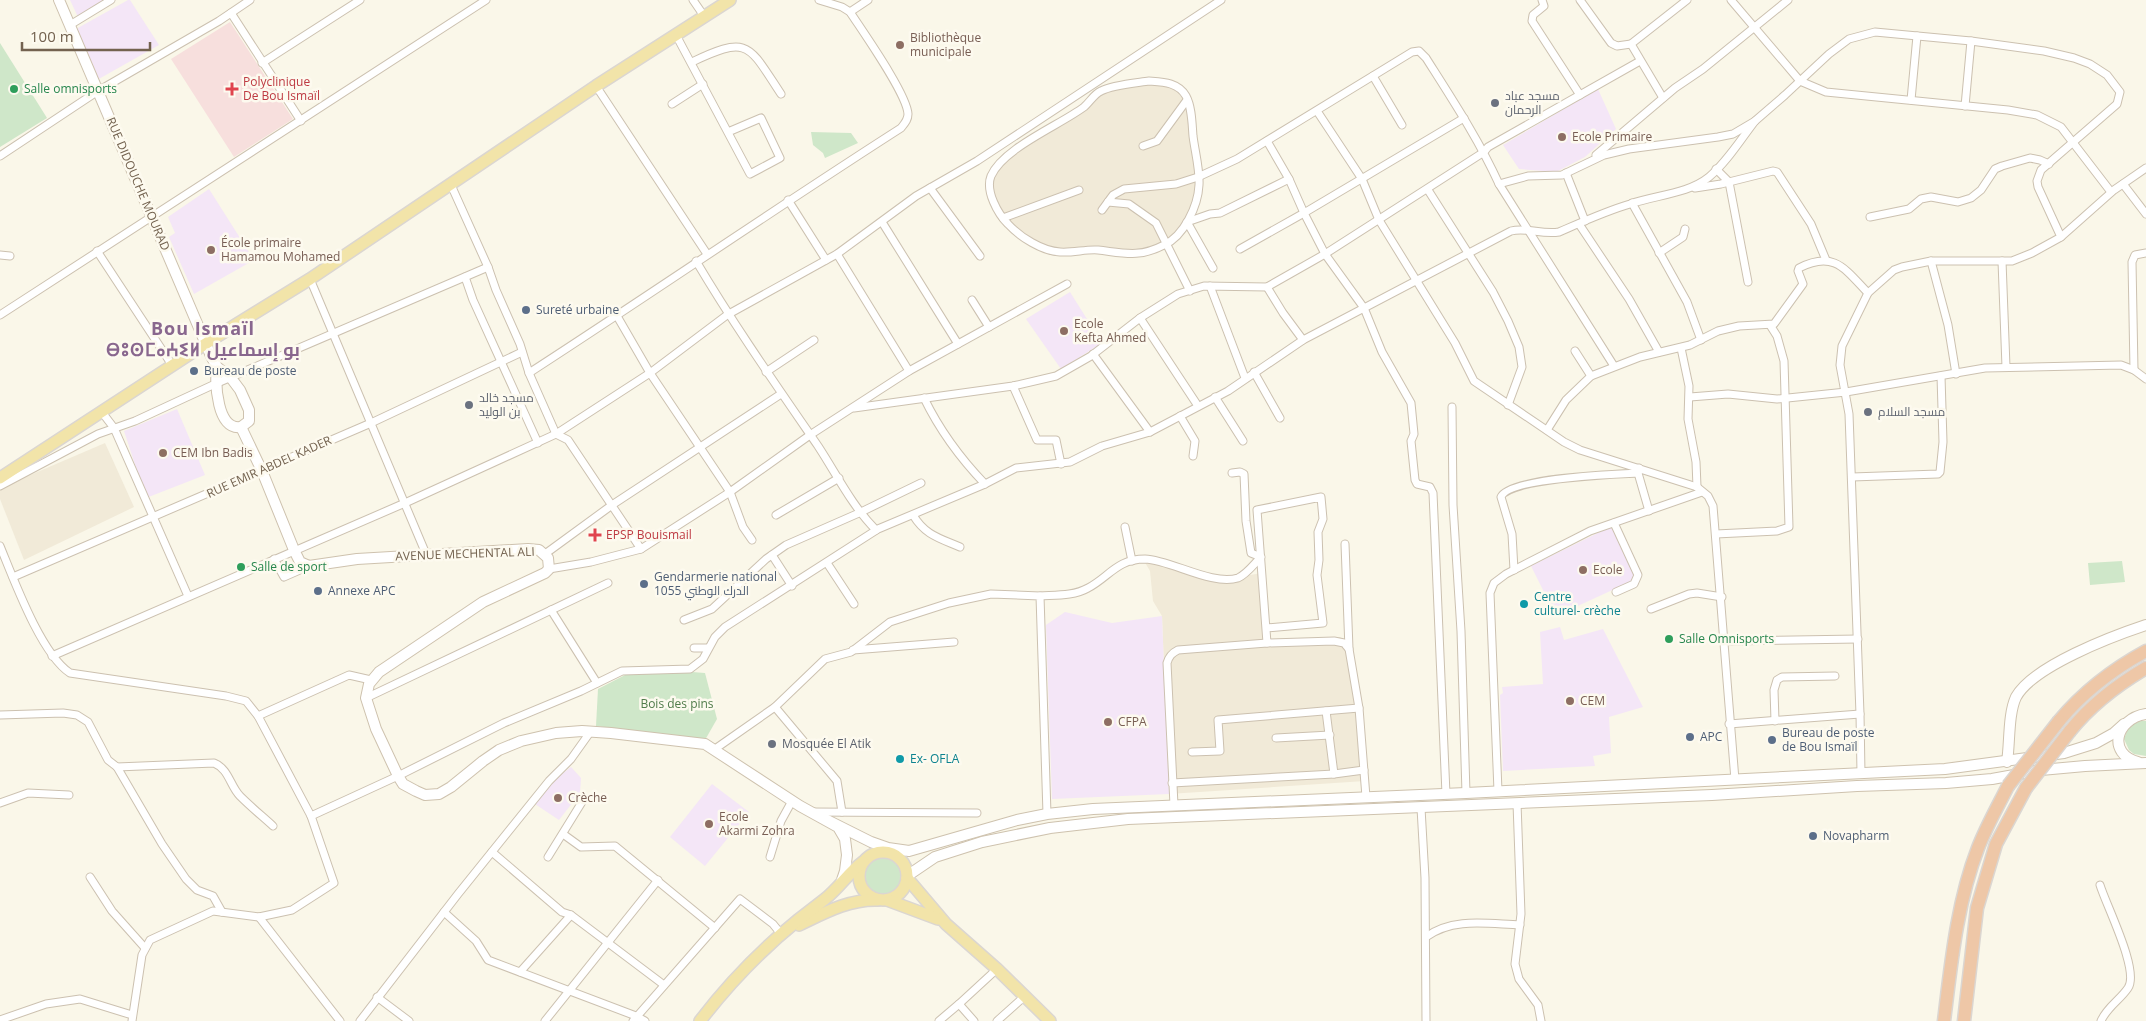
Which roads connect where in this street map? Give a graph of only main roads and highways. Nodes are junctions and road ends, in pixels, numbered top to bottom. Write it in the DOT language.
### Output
graph roads {
  1 [pos="60,0"];
  2 [pos="730,0"];
  3 [pos="206,344"];
  4 [pos="217,367"];
  5 [pos="241,427"];
  6 [pos="0,478"];
  7 [pos="2146,625"];
  8 [pos="2146,651"];
  9 [pos="2146,668"];
  10 [pos="2144,715"];
  11 [pos="2124,724"];
  12 [pos="2007,762"];
  13 [pos="2145,763"];
  14 [pos="823,818"];
  15 [pos="871,842"];
  16 [pos="909,851"];
  17 [pos="888,852"];
  18 [pos="847,855"];
  19 [pos="856,872"];
  20 [pos="907,877"];
  21 [pos="840,884"];
  22 [pos="883,900"];
  23 [pos="946,924"];
  24 [pos="783,933"];
  25 [pos="700,1021"];
  26 [pos="1050,1021"];
  27 [pos="1944,1021"];
  28 [pos="1964,1021"];
  1 -- 3 [label="main road, RUE DIDOUCHE MOURAD"];
  2 -- 3 [label="main road"];
  3 -- 4 [label="main road, RUE DIDOUCHE MOURAD"];
  3 -- 6 [label="main road"];
  4 -- 5 [label="main road"];
  4 -- 5 [label="main road"];
  5 -- 14 [label="main road, AVENUE MECHENTAL ALI"];
  7 -- 12 [label="main road"];
  8 -- 27 [label="highway, bridge"];
  9 -- 28 [label="highway, bridge"];
  10 -- 11 [label="main road"];
  11 -- 12 [label="main road"];
  11 -- 13 [label="main road"];
  12 -- 16 [label="main road"];
  13 -- 20 [label="main road"];
  14 -- 15 [label="main road"];
  14 -- 18 [label="main road"];
  15 -- 16 [label="main road"];
  15 -- 17 [label="main road"];
  16 -- 17 [label="main road"];
  17 -- 19 [label="main road"];
  17 -- 20 [label="main road"];
  18 -- 19 [label="main road"];
  18 -- 21 [label="main road"];
  19 -- 21 [label="main road"];
  19 -- 22 [label="main road"];
  20 -- 22 [label="main road"];
  20 -- 23 [label="main road"];
  21 -- 24 [label="main road"];
  22 -- 23 [label="main road"];
  22 -- 24 [label="main road"];
  23 -- 26 [label="main road"];
  24 -- 25 [label="main road"];
}
